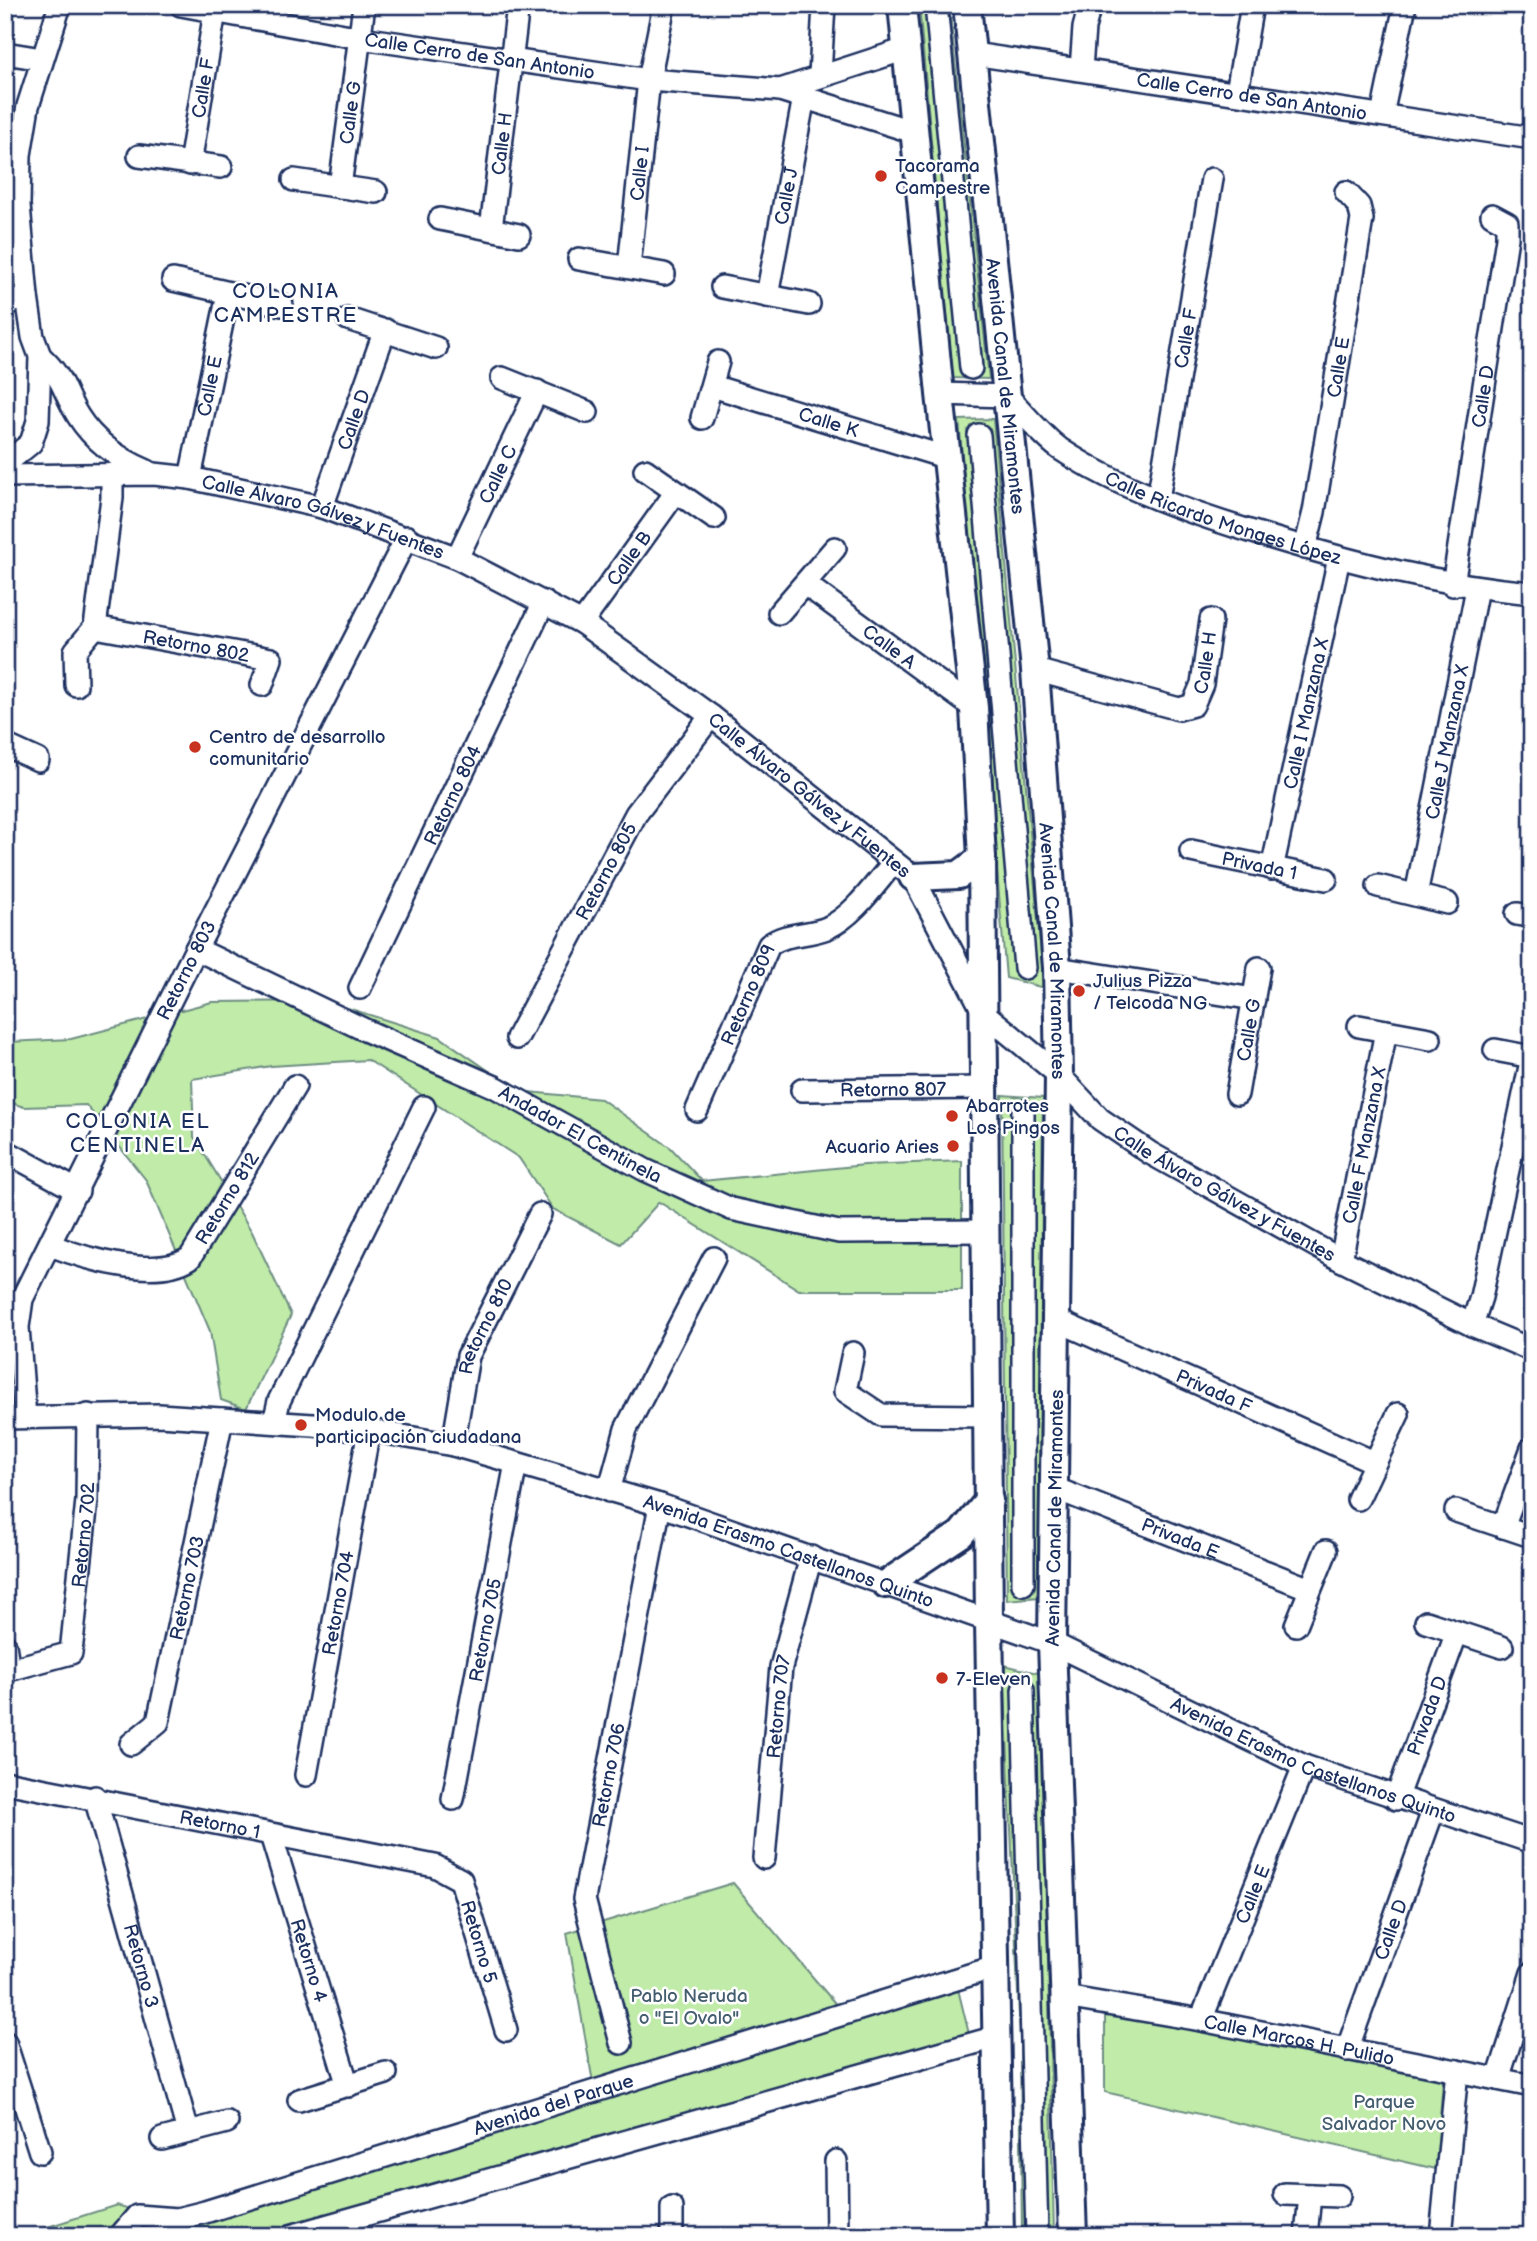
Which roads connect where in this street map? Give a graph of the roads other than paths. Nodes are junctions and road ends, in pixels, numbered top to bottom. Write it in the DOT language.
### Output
graph roads {
  1 [pos="60,5"];
  2 [pos="181,5"];
  3 [pos="364,5"];
  4 [pos="518,5"];
  5 [pos="664,5"];
  6 [pos="824,5"];
  7 [pos="902,5"];
  8 [pos="936,5"];
  9 [pos="967,5"];
  10 [pos="1090,5"];
  11 [pos="1252,5"];
  12 [pos="1405,5"];
  13 [pos="215,10"];
  14 [pos="360,38"];
  15 [pos="906,49"];
  16 [pos="5,52"];
  17 [pos="973,54"];
  18 [pos="43,59"];
  19 [pos="512,59"];
  20 [pos="1081,69"];
  21 [pos="820,75"];
  22 [pos="649,80"];
  23 [pos="780,90"];
  24 [pos="1237,92"];
  25 [pos="804,97"];
  26 [pos="1382,115"];
  27 [pos="914,132"];
  28 [pos="1532,138"];
  29 [pos="139,156"];
  30 [pos="190,164"];
  31 [pos="221,167"];
  32 [pos="1212,179"];
  33 [pos="295,180"];
  34 [pos="340,187"];
  35 [pos="376,192"];
  36 [pos="1346,192"];
  37 [pos="12,204"];
  38 [pos="1492,215"];
  39 [pos="440,219"];
  40 [pos="491,229"];
  41 [pos="519,235"];
  42 [pos="579,259"];
  43 [pos="629,267"];
  44 [pos="664,274"];
  45 [pos="173,280"];
  46 [pos="722,287"];
  47 [pos="228,294"];
  48 [pos="766,296"];
  49 [pos="27,298"];
  50 [pos="5,303"];
  51 [pos="809,304"];
  52 [pos="282,305"];
  53 [pos="348,319"];
  54 [pos="386,330"];
  55 [pos="436,348"];
  56 [pos="40,356"];
  57 [pos="718,362"];
  58 [pos="971,368"];
  59 [pos="502,378"];
  60 [pos="712,386"];
  61 [pos="537,391"];
  62 [pos="940,394"];
  63 [pos="1007,396"];
  64 [pos="587,412"];
  65 [pos="702,418"];
  66 [pos="979,435"];
  67 [pos="948,458"];
  68 [pos="5,464"];
  69 [pos="645,470"];
  70 [pos="112,474"];
  71 [pos="154,474"];
  72 [pos="5,476"];
  73 [pos="190,478"];
  74 [pos="676,492"];
  75 [pos="1158,499"];
  76 [pos="321,508"];
  77 [pos="714,518"];
  78 [pos="407,537"];
  79 [pos="835,548"];
  80 [pos="1305,548"];
  81 [pos="457,558"];
  82 [pos="1339,558"];
  83 [pos="805,584"];
  84 [pos="1453,585"];
  85 [pos="1477,588"];
  86 [pos="1532,593"];
  87 [pos="544,602"];
  88 [pos="779,613"];
  89 [pos="1211,620"];
  90 [pos="582,623"];
  91 [pos="95,627"];
  92 [pos="1035,670"];
  93 [pos="76,685"];
  94 [pos="262,685"];
  95 [pos="974,708"];
  96 [pos="711,716"];
  97 [pos="5,745"];
  98 [pos="38,760"];
  99 [pos="1191,851"];
  100 [pos="982,858"];
  101 [pos="1272,869"];
  102 [pos="904,870"];
  103 [pos="1326,879"];
  104 [pos="1378,886"];
  105 [pos="1416,895"];
  106 [pos="1447,903"];
  107 [pos="196,949"];
  108 [pos="1025,968"];
  109 [pos="1057,968"];
  110 [pos="1259,968"];
  111 [pos="360,988"];
  112 [pos="1254,999"];
  113 [pos="985,1013"];
  114 [pos="1359,1026"];
  115 [pos="1386,1031"];
  116 [pos="517,1038"];
  117 [pos="1430,1039"];
  118 [pos="1495,1050"];
  119 [pos="1532,1057"];
  120 [pos="1059,1075"];
  121 [pos="295,1086"];
  122 [pos="985,1088"];
  123 [pos="802,1090"];
  124 [pos="1237,1094"];
  125 [pos="424,1107"];
  126 [pos="697,1110"];
  127 [pos="1023,1111"];
  128 [pos="5,1151"];
  129 [pos="78,1191"];
  130 [pos="540,1214"];
  131 [pos="986,1231"];
  132 [pos="50,1245"];
  133 [pos="714,1258"];
  134 [pos="1341,1260"];
  135 [pos="1056,1320"];
  136 [pos="1472,1325"];
  137 [pos="1532,1350"];
  138 [pos="853,1353"];
  139 [pos="1398,1414"];
  140 [pos="88,1415"];
  141 [pos="987,1416"];
  142 [pos="15,1418"];
  143 [pos="222,1419"];
  144 [pos="274,1422"];
  145 [pos="369,1430"];
  146 [pos="453,1446"];
  147 [pos="1532,1448"];
  148 [pos="1374,1462"];
  149 [pos="516,1463"];
  150 [pos="1054,1488"];
  151 [pos="609,1491"];
  152 [pos="1358,1499"];
  153 [pos="989,1500"];
  154 [pos="660,1505"];
  155 [pos="1456,1511"];
  156 [pos="1503,1527"];
  157 [pos="1528,1535"];
  158 [pos="1326,1551"];
  159 [pos="811,1557"];
  160 [pos="886,1584"];
  161 [pos="1023,1584"];
  162 [pos="1310,1589"];
  163 [pos="989,1622"];
  164 [pos="1426,1622"];
  165 [pos="1296,1625"];
  166 [pos="1457,1632"];
  167 [pos="1052,1643"];
  168 [pos="5,1645"];
  169 [pos="1502,1647"];
  170 [pos="7,1670"];
  171 [pos="1023,1690"];
  172 [pos="131,1744"];
  173 [pos="1304,1766"];
  174 [pos="306,1775"];
  175 [pos="5,1782"];
  176 [pos="95,1797"];
  177 [pos="453,1799"];
  178 [pos="1396,1799"];
  179 [pos="1433,1811"];
  180 [pos="271,1835"];
  181 [pos="1532,1842"];
  182 [pos="764,1858"];
  183 [pos="435,1866"];
  184 [pos="995,1967"];
  185 [pos="1532,1973"];
  186 [pos="1065,1997"];
  187 [pos="1201,2020"];
  188 [pos="506,2030"];
  189 [pos="996,2037"];
  190 [pos="5,2042"];
  191 [pos="621,2043"];
  192 [pos="1347,2050"];
  193 [pos="1457,2070"];
  194 [pos="386,2073"];
  195 [pos="1498,2080"];
  196 [pos="348,2086"];
  197 [pos="1532,2087"];
  198 [pos="299,2100"];
  199 [pos="227,2122"];
  200 [pos="188,2132"];
  201 [pos="162,2139"];
  202 [pos="40,2152"];
  203 [pos="836,2161"];
  204 [pos="1285,2194"];
  205 [pos="1310,2195"];
  206 [pos="1339,2196"];
  207 [pos="672,2208"];
  208 [pos="120,2236"];
  209 [pos="290,2236"];
  210 [pos="672,2236"];
  211 [pos="836,2236"];
  212 [pos="1000,2236"];
  213 [pos="1037,2236"];
  214 [pos="1073,2236"];
  215 [pos="1306,2236"];
  216 [pos="1441,2236"];
  1 -- 18 [label="street"];
  2 -- 13 [label="street, Calle Cerro de San Antonio"];
  3 -- 14 [label="street, Calle G"];
  4 -- 19 [label="street, Calle H"];
  5 -- 22 [label="street, Calle I"];
  6 -- 21 [label="street"];
  7 -- 15 [label="main road"];
  8 -- 58 [label="street"];
  9 -- 17 [label="main road, Avenida Canal de Miramontes"];
  10 -- 20 [label="street"];
  11 -- 24 [label="street"];
  12 -- 26 [label="street"];
  13 -- 14 [label="street, Calle Cerro de San Antonio"];
  13 -- 30 [label="street, Calle F"];
  14 -- 19 [label="street, Calle Cerro de San Antonio"];
  14 -- 34 [label="street, Calle G"];
  15 -- 21 [label="street, Calle Cerro de San Antonio"];
  15 -- 27 [label="main road"];
  16 -- 18 [label="street"];
  17 -- 20 [label="street, Calle Cerro de San Antonio"];
  17 -- 63 [label="main road, Avenida Canal de Miramontes"];
  18 -- 37 [label="street"];
  19 -- 22 [label="street, Calle Cerro de San Antonio"];
  19 -- 40 [label="street, Calle H"];
  20 -- 24 [label="street, Calle Cerro de San Antonio"];
  21 -- 23 [label="street, Calle Cerro de San Antonio"];
  22 -- 23 [label="street, Calle Cerro de San Antonio"];
  22 -- 43 [label="street, Calle I"];
  23 -- 25 [label="street, Calle Cerro de San Antonio"];
  24 -- 26 [label="street, Calle Cerro de San Antonio"];
  25 -- 27 [label="street, Calle Cerro de San Antonio"];
  25 -- 48 [label="street, Calle J"];
  26 -- 28 [label="street, Calle Cerro de San Antonio"];
  27 -- 62 [label="main road"];
  29 -- 30 [label="street"];
  30 -- 31 [label="street"];
  32 -- 75 [label="street, Calle F"];
  33 -- 34 [label="street"];
  34 -- 35 [label="street"];
  36 -- 80 [label="street, Calle E"];
  37 -- 49 [label="street"];
  38 -- 84 [label="street, Calle D"];
  39 -- 40 [label="street"];
  40 -- 41 [label="street"];
  42 -- 43 [label="street"];
  43 -- 44 [label="street"];
  45 -- 47 [label="street"];
  46 -- 48 [label="street"];
  47 -- 52 [label="street"];
  47 -- 73 [label="street, Calle E"];
  48 -- 51 [label="street"];
  49 -- 50 [label="street"];
  49 -- 56 [label="street"];
  53 -- 54 [label="street"];
  54 -- 55 [label="street"];
  54 -- 76 [label="street, Calle D"];
  56 -- 68 [label="street"];
  56 -- 71 [label="street"];
  57 -- 60 [label="street"];
  59 -- 61 [label="street"];
  60 -- 65 [label="street"];
  60 -- 67 [label="street, Calle K"];
  61 -- 64 [label="street"];
  61 -- 81 [label="street, Calle C"];
  62 -- 63 [label="street"];
  62 -- 67 [label="main road"];
  63 -- 75 [label="street, Calle Ricardo Monges López"];
  63 -- 92 [label="main road, Avenida Canal de Miramontes"];
  66 -- 108 [label="street"];
  67 -- 95 [label="main road"];
  69 -- 74 [label="street"];
  70 -- 71 [label="street, Calle Álvaro Gálvez y Fuentes"];
  70 -- 72 [label="street, Calle Álvaro Gálvez y Fuentes"];
  70 -- 91 [label="street"];
  71 -- 73 [label="street, Calle Álvaro Gálvez y Fuentes"];
  73 -- 76 [label="street, Calle Álvaro Gálvez y Fuentes"];
  74 -- 77 [label="street"];
  74 -- 90 [label="street, Calle B"];
  75 -- 80 [label="street, Calle Ricardo Monges López"];
  76 -- 78 [label="street, Calle Álvaro Gálvez y Fuentes"];
  78 -- 81 [label="street, Calle Álvaro Gálvez y Fuentes"];
  78 -- 107 [label="street, Retorno 803"];
  79 -- 83 [label="street"];
  80 -- 82 [label="street, Calle Ricardo Monges López"];
  81 -- 87 [label="street, Calle Álvaro Gálvez y Fuentes"];
  82 -- 84 [label="street, Calle Ricardo Monges López"];
  82 -- 101 [label="street, Calle I Manzana X"];
  83 -- 88 [label="street"];
  83 -- 95 [label="street, Calle A"];
  84 -- 85 [label="street, Calle Ricardo Monges López"];
  85 -- 86 [label="street, Calle Ricardo Monges López"];
  85 -- 105 [label="street, Calle J Manzana X"];
  87 -- 90 [label="street, Calle Álvaro Gálvez y Fuentes"];
  87 -- 111 [label="street, Retorno 804"];
  89 -- 92 [label="street, Calle H"];
  90 -- 96 [label="street, Calle Álvaro Gálvez y Fuentes"];
  91 -- 93 [label="street"];
  91 -- 94 [label="street, Retorno 802"];
  92 -- 109 [label="main road, Avenida Canal de Miramontes"];
  95 -- 100 [label="main road"];
  96 -- 102 [label="street, Calle Álvaro Gálvez y Fuentes"];
  96 -- 116 [label="street, Retorno 805"];
  97 -- 98 [label="street"];
  99 -- 101 [label="street, Privada 1"];
  100 -- 102 [label="main road"];
  100 -- 113 [label="main road"];
  101 -- 103 [label="street, Privada 1"];
  102 -- 113 [label="street, Calle Álvaro Gálvez y Fuentes"];
  102 -- 126 [label="street, Retorno 809"];
  104 -- 105 [label="street"];
  105 -- 106 [label="street"];
  107 -- 129 [label="street, Retorno 803"];
  107 -- 131 [label="street, Andador El Centinela"];
  109 -- 112 [label="street"];
  109 -- 120 [label="main road, Avenida Canal de Miramontes"];
  110 -- 112 [label="street, Calle G"];
  112 -- 124 [label="street, Calle G"];
  113 -- 120 [label="street, Calle Álvaro Gálvez y Fuentes"];
  113 -- 122 [label="main road"];
  114 -- 115 [label="street"];
  115 -- 117 [label="street"];
  115 -- 134 [label="street, Calle F Manzana X"];
  118 -- 119 [label="street"];
  119 -- 136 [label="street"];
  120 -- 134 [label="street, Calle Álvaro Gálvez y Fuentes"];
  120 -- 135 [label="main road, Avenida Canal de Miramontes"];
  121 -- 132 [label="street, Retorno 812"];
  122 -- 123 [label="street, Retorno 807"];
  122 -- 131 [label="main road"];
  125 -- 144 [label="street"];
  127 -- 161 [label="street"];
  128 -- 129 [label="street"];
  129 -- 132 [label="street, Retorno 803"];
  130 -- 146 [label="street, Retorno 810"];
  131 -- 141 [label="main road"];
  132 -- 142 [label="street, Retorno 803"];
  133 -- 151 [label="street"];
  134 -- 136 [label="street, Calle Álvaro Gálvez y Fuentes"];
  135 -- 148 [label="street, Privada F"];
  135 -- 150 [label="main road, Avenida Canal de Miramontes"];
  136 -- 137 [label="street, Calle Álvaro Gálvez y Fuentes"];
  138 -- 141 [label="street"];
  139 -- 148 [label="street"];
  140 -- 142 [label="street, Avenida Erasmo Castellanos Quinto"];
  140 -- 143 [label="street, Avenida Erasmo Castellanos Quinto"];
  140 -- 170 [label="street, Retorno 702"];
  141 -- 153 [label="main road"];
  143 -- 144 [label="street, Avenida Erasmo Castellanos Quinto"];
  143 -- 172 [label="street, Retorno 703"];
  144 -- 145 [label="street, Avenida Erasmo Castellanos Quinto"];
  145 -- 146 [label="street, Avenida Erasmo Castellanos Quinto"];
  145 -- 174 [label="street, Retorno 704"];
  146 -- 149 [label="street, Avenida Erasmo Castellanos Quinto"];
  147 -- 156 [label="street"];
  148 -- 152 [label="street"];
  149 -- 151 [label="street, Avenida Erasmo Castellanos Quinto"];
  149 -- 177 [label="street, Retorno 705"];
  150 -- 162 [label="street, Privada E"];
  150 -- 167 [label="main road, Avenida Canal de Miramontes"];
  151 -- 154 [label="street, Avenida Erasmo Castellanos Quinto"];
  153 -- 160 [label="main road"];
  153 -- 163 [label="main road"];
  154 -- 159 [label="street, Avenida Erasmo Castellanos Quinto"];
  154 -- 191 [label="street, Retorno 706"];
  155 -- 156 [label="street"];
  156 -- 157 [label="street"];
  158 -- 162 [label="street"];
  159 -- 160 [label="street, Avenida Erasmo Castellanos Quinto"];
  159 -- 182 [label="street, Retorno 707"];
  160 -- 163 [label="street, Avenida Erasmo Castellanos Quinto"];
  162 -- 165 [label="street"];
  163 -- 167 [label="street, Avenida Erasmo Castellanos Quinto"];
  163 -- 184 [label="main road"];
  164 -- 166 [label="street"];
  166 -- 169 [label="street"];
  166 -- 178 [label="street, Privada D"];
  167 -- 173 [label="street, Avenida Erasmo Castellanos Quinto"];
  167 -- 186 [label="main road, Avenida Canal de Miramontes"];
  168 -- 170 [label="street"];
  171 -- 213 [label="street"];
  173 -- 178 [label="street, Avenida Erasmo Castellanos Quinto"];
  173 -- 187 [label="street, Calle E"];
  175 -- 176 [label="street, Retorno 1"];
  176 -- 180 [label="street, Retorno 1"];
  176 -- 200 [label="street, Retorno 3"];
  178 -- 179 [label="street, Avenida Erasmo Castellanos Quinto"];
  179 -- 181 [label="street, Avenida Erasmo Castellanos Quinto"];
  179 -- 192 [label="street, Calle D"];
  180 -- 183 [label="street, Retorno 1"];
  180 -- 196 [label="street, Retorno 4"];
  183 -- 188 [label="street, Retorno 5"];
  184 -- 189 [label="main road"];
  184 -- 208 [label="street, Avenida del Parque"];
  185 -- 195 [label="street"];
  186 -- 187 [label="street, Calle Marcos H. Pulido"];
  186 -- 214 [label="main road, Avenida Canal de Miramontes"];
  187 -- 192 [label="street, Calle Marcos H. Pulido"];
  189 -- 209 [label="street"];
  189 -- 212 [label="main road"];
  190 -- 202 [label="street"];
  192 -- 193 [label="street, Calle Marcos H. Pulido"];
  193 -- 195 [label="street, Calle Marcos H. Pulido"];
  193 -- 216 [label="street"];
  194 -- 196 [label="street"];
  195 -- 197 [label="street, Calle Marcos H. Pulido"];
  196 -- 198 [label="street"];
  199 -- 200 [label="street"];
  200 -- 201 [label="street"];
  203 -- 211 [label="street"];
  204 -- 205 [label="street"];
  205 -- 206 [label="street"];
  205 -- 215 [label="street"];
  207 -- 210 [label="street"];
}
